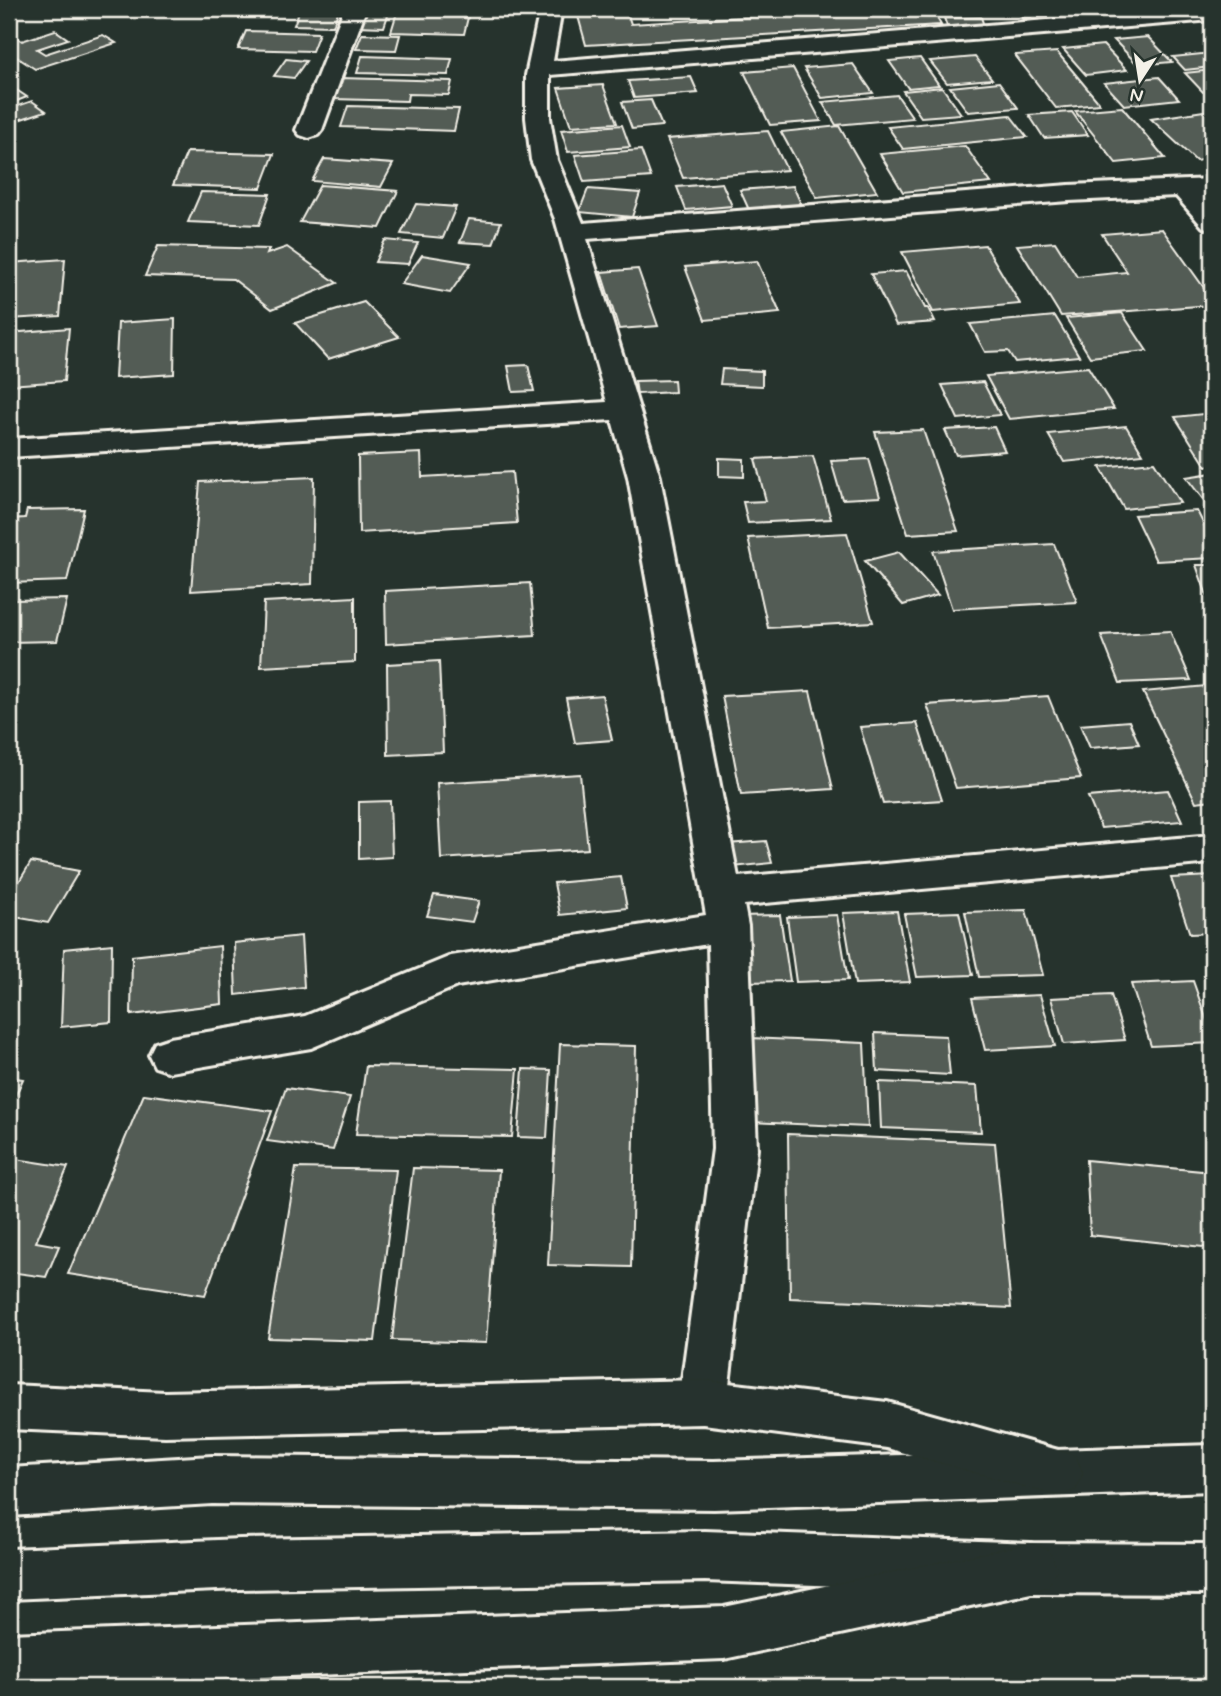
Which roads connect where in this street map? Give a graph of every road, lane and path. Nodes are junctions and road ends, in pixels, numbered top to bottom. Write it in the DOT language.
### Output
graph roads {
  1 [pos="355,9"];
  2 [pos="551,9"];
  3 [pos="1212,13"];
  4 [pos="539,69"];
  5 [pos="309,130"];
  6 [pos="1212,187"];
  7 [pos="1184,189"];
  8 [pos="1212,221"];
  9 [pos="571,232"];
  10 [pos="624,410"];
  11 [pos="9,448"];
  12 [pos="1212,849"];
  13 [pos="724,910"];
  14 [pos="170,1055"];
  15 [pos="703,1402"];
  16 [pos="18,1405"];
  17 [pos="1212,1468"];
  18 [pos="1058,1473"];
  19 [pos="9,1492"];
  20 [pos="1031,1568"];
  21 [pos="1212,1569"];
  22 [pos="9,1574"];
  23 [pos="9,1661"];
  1 -- 5 [label="main road"];
  2 -- 4 [label="main road"];
  3 -- 4 [label="main road"];
  4 -- 9 [label="main road"];
  6 -- 7 [label="main road"];
  7 -- 8 [label="main road"];
  7 -- 9 [label="main road"];
  9 -- 10 [label="main road"];
  10 -- 11 [label="main road"];
  10 -- 13 [label="main road"];
  12 -- 13 [label="main road"];
  13 -- 14 [label="main road"];
  13 -- 15 [label="main road"];
  15 -- 16 [label="main road"];
  15 -- 18 [label="main road"];
  17 -- 18 [label="main road"];
  18 -- 19 [label="main road"];
  20 -- 21 [label="main road"];
  20 -- 22 [label="main road"];
  20 -- 23 [label="main road"];
}
